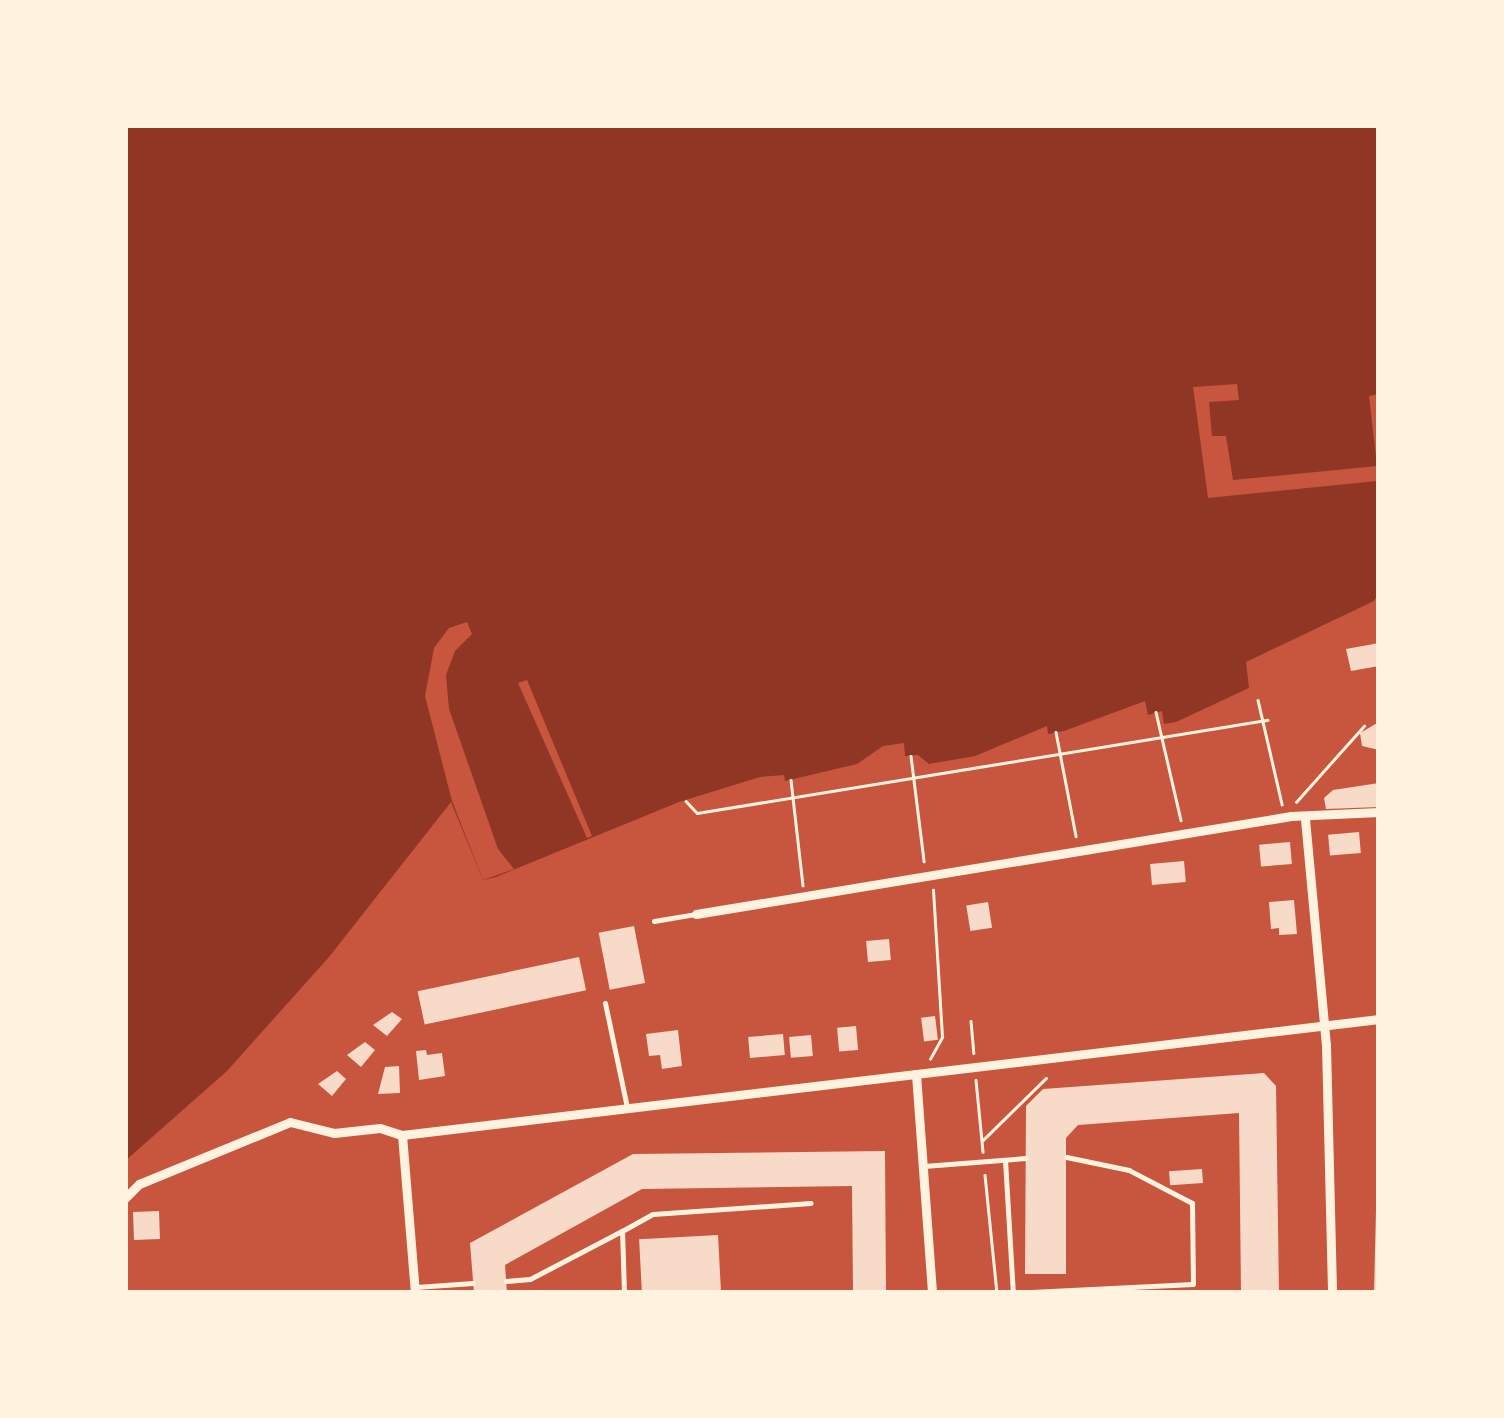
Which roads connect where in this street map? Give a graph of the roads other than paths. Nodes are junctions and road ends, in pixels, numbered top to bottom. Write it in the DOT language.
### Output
graph roads {
  1 [pos="1379,812"];
  2 [pos="1305,819"];
  3 [pos="696,914"];
  4 [pos="654,921"];
  5 [pos="605,1003"];
  6 [pos="1379,1019"];
  7 [pos="1321,1025"];
  8 [pos="916,1074"];
  9 [pos="628,1107"];
  10 [pos="402,1136"];
  11 [pos="1026,1158"];
  12 [pos="1066,1158"];
  13 [pos="1005,1160"];
  14 [pos="922,1166"];
  15 [pos="125,1198"];
  16 [pos="811,1204"];
  17 [pos="622,1232"];
  18 [pos="506,1281"];
  19 [pos="473,1284"];
  20 [pos="414,1290"];
  21 [pos="624,1293"];
  22 [pos="932,1293"];
  23 [pos="1011,1293"];
  24 [pos="1332,1293"];
  1 -- 2 [label="street"];
  2 -- 3 [label="street"];
  2 -- 7 [label="street"];
  3 -- 4 [label="lane"];
  5 -- 9 [label="lane"];
  6 -- 7 [label="street"];
  7 -- 8 [label="street"];
  7 -- 24 [label="street"];
  8 -- 9 [label="street"];
  8 -- 14 [label="street"];
  9 -- 10 [label="street"];
  10 -- 15 [label="street"];
  10 -- 20 [label="street"];
  11 -- 13 [label="lane"];
  12 -- 23 [label="lane"];
  13 -- 14 [label="lane"];
  13 -- 23 [label="lane"];
  14 -- 22 [label="street"];
  16 -- 17 [label="lane"];
  17 -- 18 [label="lane"];
  17 -- 21 [label="lane"];
  19 -- 20 [label="lane"];
}
